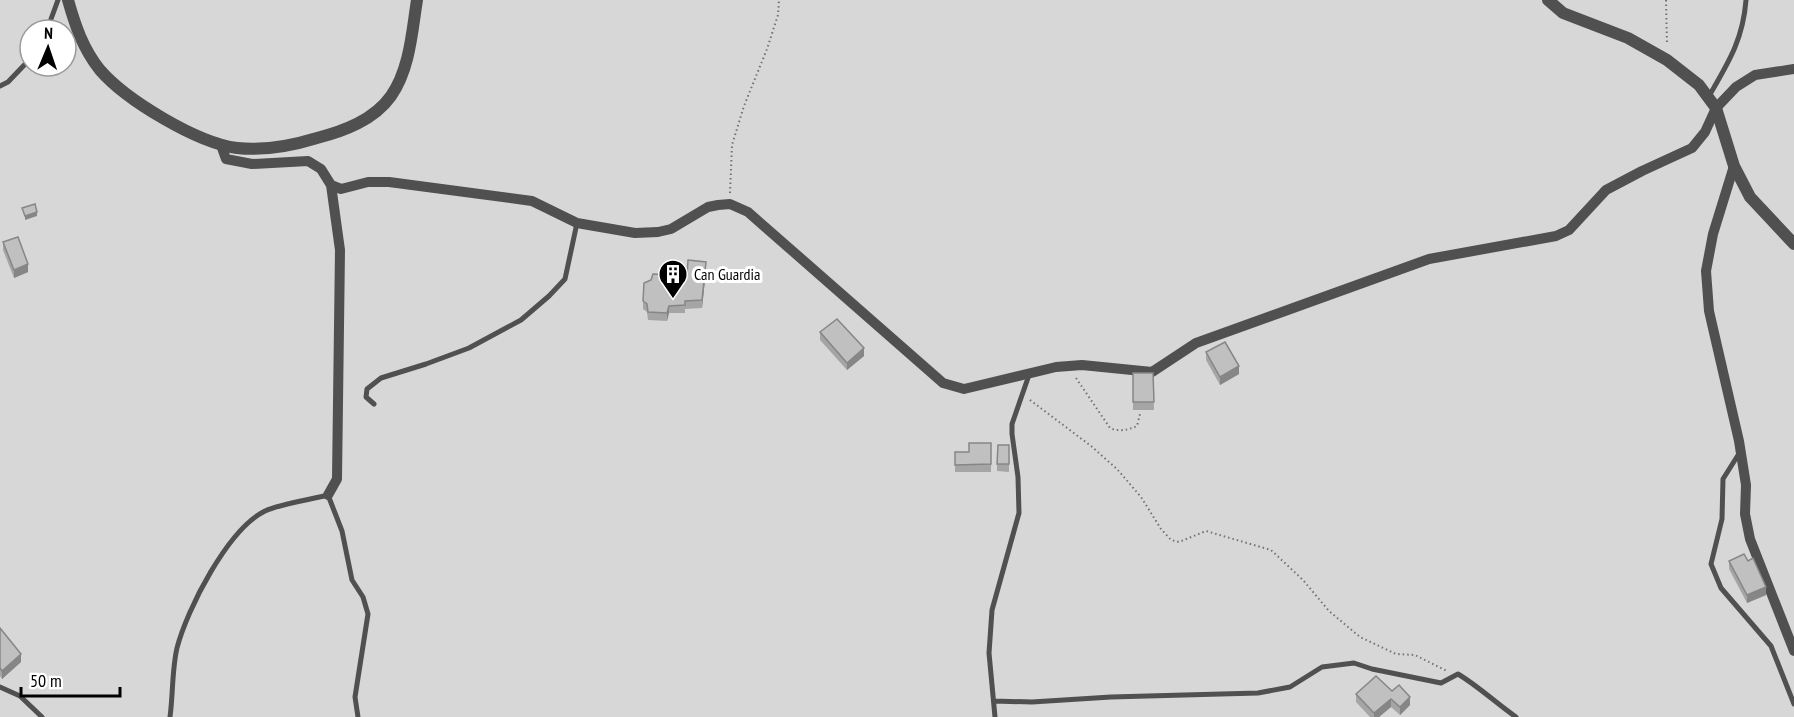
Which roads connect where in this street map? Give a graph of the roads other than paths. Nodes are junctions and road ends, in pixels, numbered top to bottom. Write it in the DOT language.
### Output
graph roads {
  1 [pos="58,0"];
  2 [pos="68,0"];
  3 [pos="417,0"];
  4 [pos="1548,0"];
  5 [pos="1746,0"];
  6 [pos="51,18"];
  7 [pos="1794,69"];
  8 [pos="18,72"];
  9 [pos="0,86"];
  10 [pos="1712,103"];
  11 [pos="221,145"];
  12 [pos="1734,166"];
  13 [pos="331,184"];
  14 [pos="578,223"];
  15 [pos="1794,244"];
  16 [pos="1030,373"];
  17 [pos="374,404"];
  18 [pos="1740,450"];
  19 [pos="328,495"];
  20 [pos="1794,651"];
  21 [pos="0,687"];
  22 [pos="994,701"];
  23 [pos="1794,704"];
  24 [pos="42,717"];
  25 [pos="170,717"];
  26 [pos="358,717"];
  27 [pos="995,717"];
  28 [pos="1516,717"];
  1 -- 6 [label="lane"];
  2 -- 11 [label="street"];
  3 -- 11 [label="street"];
  4 -- 10 [label="street"];
  5 -- 10 [label="lane"];
  7 -- 10 [label="street"];
  8 -- 9 [label="lane"];
  10 -- 12 [label="street"];
  10 -- 16 [label="street"];
  11 -- 13 [label="street"];
  12 -- 15 [label="street"];
  12 -- 18 [label="street"];
  13 -- 14 [label="street"];
  13 -- 19 [label="street"];
  14 -- 16 [label="street"];
  14 -- 17 [label="lane"];
  16 -- 22 [label="lane"];
  18 -- 20 [label="street"];
  18 -- 23 [label="lane"];
  19 -- 25 [label="lane"];
  19 -- 26 [label="lane"];
  21 -- 24 [label="lane"];
  22 -- 27 [label="lane"];
  22 -- 28 [label="lane"];
}
